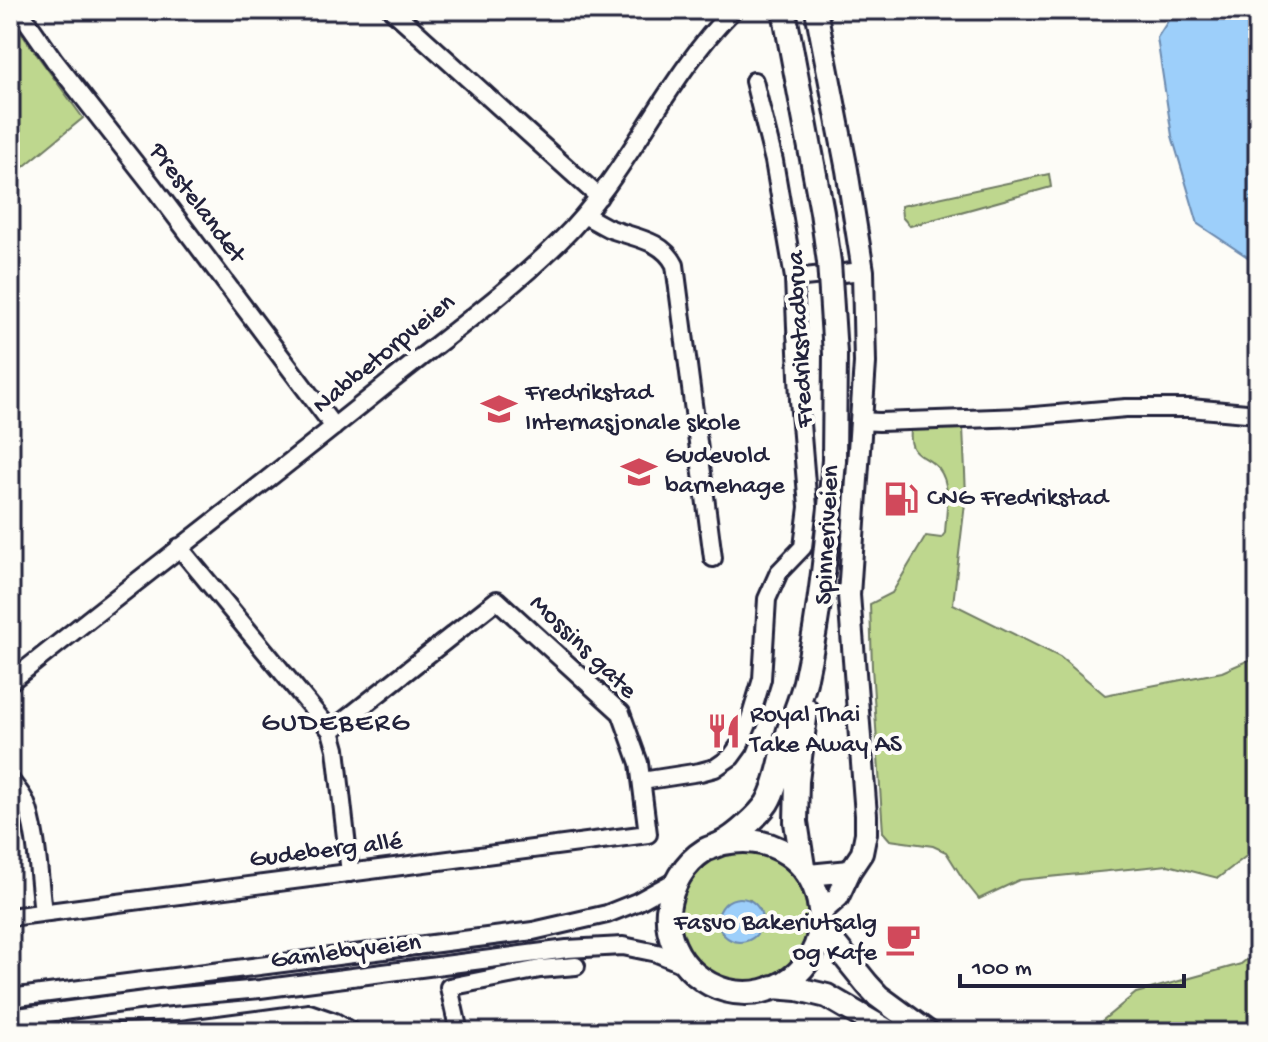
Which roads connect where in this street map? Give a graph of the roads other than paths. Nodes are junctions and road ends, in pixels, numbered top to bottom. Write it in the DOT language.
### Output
graph roads {
  1 [pos="19,10"];
  2 [pos="392,10"];
  3 [pos="733,10"];
  4 [pos="784,10"];
  5 [pos="816,10"];
  6 [pos="754,81"];
  7 [pos="599,197"];
  8 [pos="584,215"];
  9 [pos="863,271"];
  10 [pos="794,278"];
  11 [pos="1258,414"];
  12 [pos="860,421"];
  13 [pos="334,427"];
  14 [pos="179,547"];
  15 [pos="713,558"];
  16 [pos="806,677"];
  17 [pos="10,682"];
  18 [pos="331,731"];
  19 [pos="10,780"];
  20 [pos="642,781"];
  21 [pos="648,834"];
  22 [pos="724,843"];
  23 [pos="806,871"];
  24 [pos="850,871"];
  25 [pos="350,873"];
  26 [pos="677,880"];
  27 [pos="43,912"];
  28 [pos="10,917"];
  29 [pos="821,919"];
  30 [pos="686,965"];
  31 [pos="576,966"];
  32 [pos="773,987"];
  33 [pos="10,998"];
  34 [pos="10,1018"];
  35 [pos="181,1031"];
  36 [pos="116,1032"];
  37 [pos="352,1032"];
  38 [pos="459,1032"];
  39 [pos="889,1032"];
  40 [pos="927,1032"];
  1 -- 13 [label="street, Prestelandet"];
  2 -- 7 [label="street"];
  3 -- 7 [label="street, Nabbetorpveien"];
  4 -- 16 [label="highway, Fredrikstadbrua, bridge"];
  5 -- 9 [label="main road, Spinneriveien"];
  6 -- 10 [label="street, Spinneriveien"];
  7 -- 8 [label="street, Nabbetorpveien"];
  8 -- 13 [label="street, Nabbetorpveien"];
  8 -- 15 [label="street"];
  9 -- 10 [label="street"];
  9 -- 12 [label="main road, Spinneriveien"];
  10 -- 20 [label="street, Spinneriveien"];
  11 -- 12 [label="street"];
  12 -- 24 [label="main road, Spinneriveien"];
  13 -- 14 [label="street, Nabbetorpveien"];
  14 -- 17 [label="street, Nabbetorpveien"];
  14 -- 18 [label="street"];
  16 -- 22 [label="highway"];
  16 -- 23 [label="highway"];
  18 -- 20 [label="street, Mossins gate"];
  18 -- 25 [label="street"];
  19 -- 27 [label="street"];
  20 -- 21 [label="street, Mossins gate"];
  21 -- 25 [label="street, Gudeberg allé"];
  22 -- 23 [label="highway"];
  22 -- 26 [label="highway"];
  23 -- 24 [label="main road"];
  23 -- 29 [label="highway"];
  24 -- 29 [label="main road, Spinneriveien"];
  25 -- 27 [label="street, Gudeberg allé"];
  26 -- 30 [label="highway"];
  26 -- 33 [label="street, Gamlebyveien"];
  27 -- 28 [label="street, Gudeberg allé"];
  29 -- 32 [label="highway"];
  29 -- 40 [label="highway"];
  30 -- 32 [label="highway"];
  30 -- 34 [label="street, Gamlebyveien"];
  31 -- 38 [label="street"];
  32 -- 39 [label="highway"];
  35 -- 36 [label="street"];
  35 -- 37 [label="street"];
}
